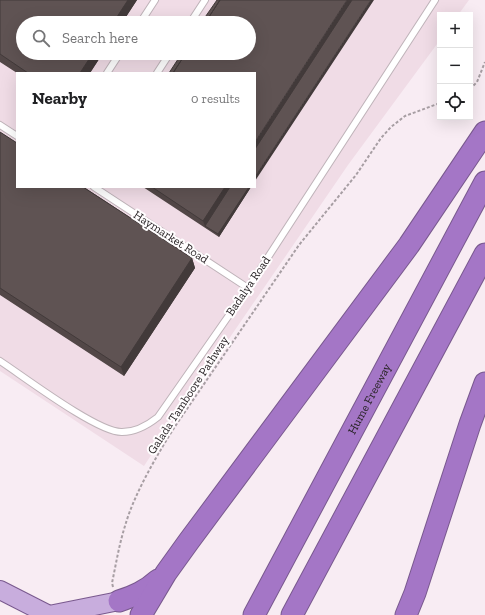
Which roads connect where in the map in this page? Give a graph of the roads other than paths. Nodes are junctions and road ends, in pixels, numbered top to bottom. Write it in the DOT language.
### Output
graph roads {
  1 [pos="155,0"];
  2 [pos="205,0"];
  3 [pos="435,0"];
  4 [pos="145,16"];
  5 [pos="195,16"];
  6 [pos="115,60"];
  7 [pos="165,60"];
  8 [pos="108,72"];
  9 [pos="158,72"];
  10 [pos="0,125"];
  11 [pos="485,132"];
  12 [pos="16,135"];
  13 [pos="485,182"];
  14 [pos="96,188"];
  15 [pos="485,254"];
  16 [pos="248,288"];
  17 [pos="0,361"];
  18 [pos="485,383"];
  19 [pos="166,573"];
  20 [pos="0,590"];
  21 [pos="119,601"];
  22 [pos="256,611"];
  23 [pos="49,615"];
  24 [pos="141,615"];
  25 [pos="292,615"];
  26 [pos="406,615"];
  1 -- 4 [label="lane"];
  2 -- 5 [label="lane"];
  3 -- 16 [label="lane, Badalya Road"];
  6 -- 8 [label="lane"];
  7 -- 9 [label="lane"];
  10 -- 12 [label="lane"];
  11 -- 19 [label="highway"];
  13 -- 22 [label="highway, Hume Freeway"];
  14 -- 16 [label="lane, Haymarket Road"];
  15 -- 25 [label="highway"];
  16 -- 17 [label="lane, Badalya Road"];
  18 -- 26 [label="highway"];
  19 -- 21 [label="highway"];
  19 -- 24 [label="highway"];
  20 -- 23 [label="main road"];
  21 -- 23 [label="main road"];
}
